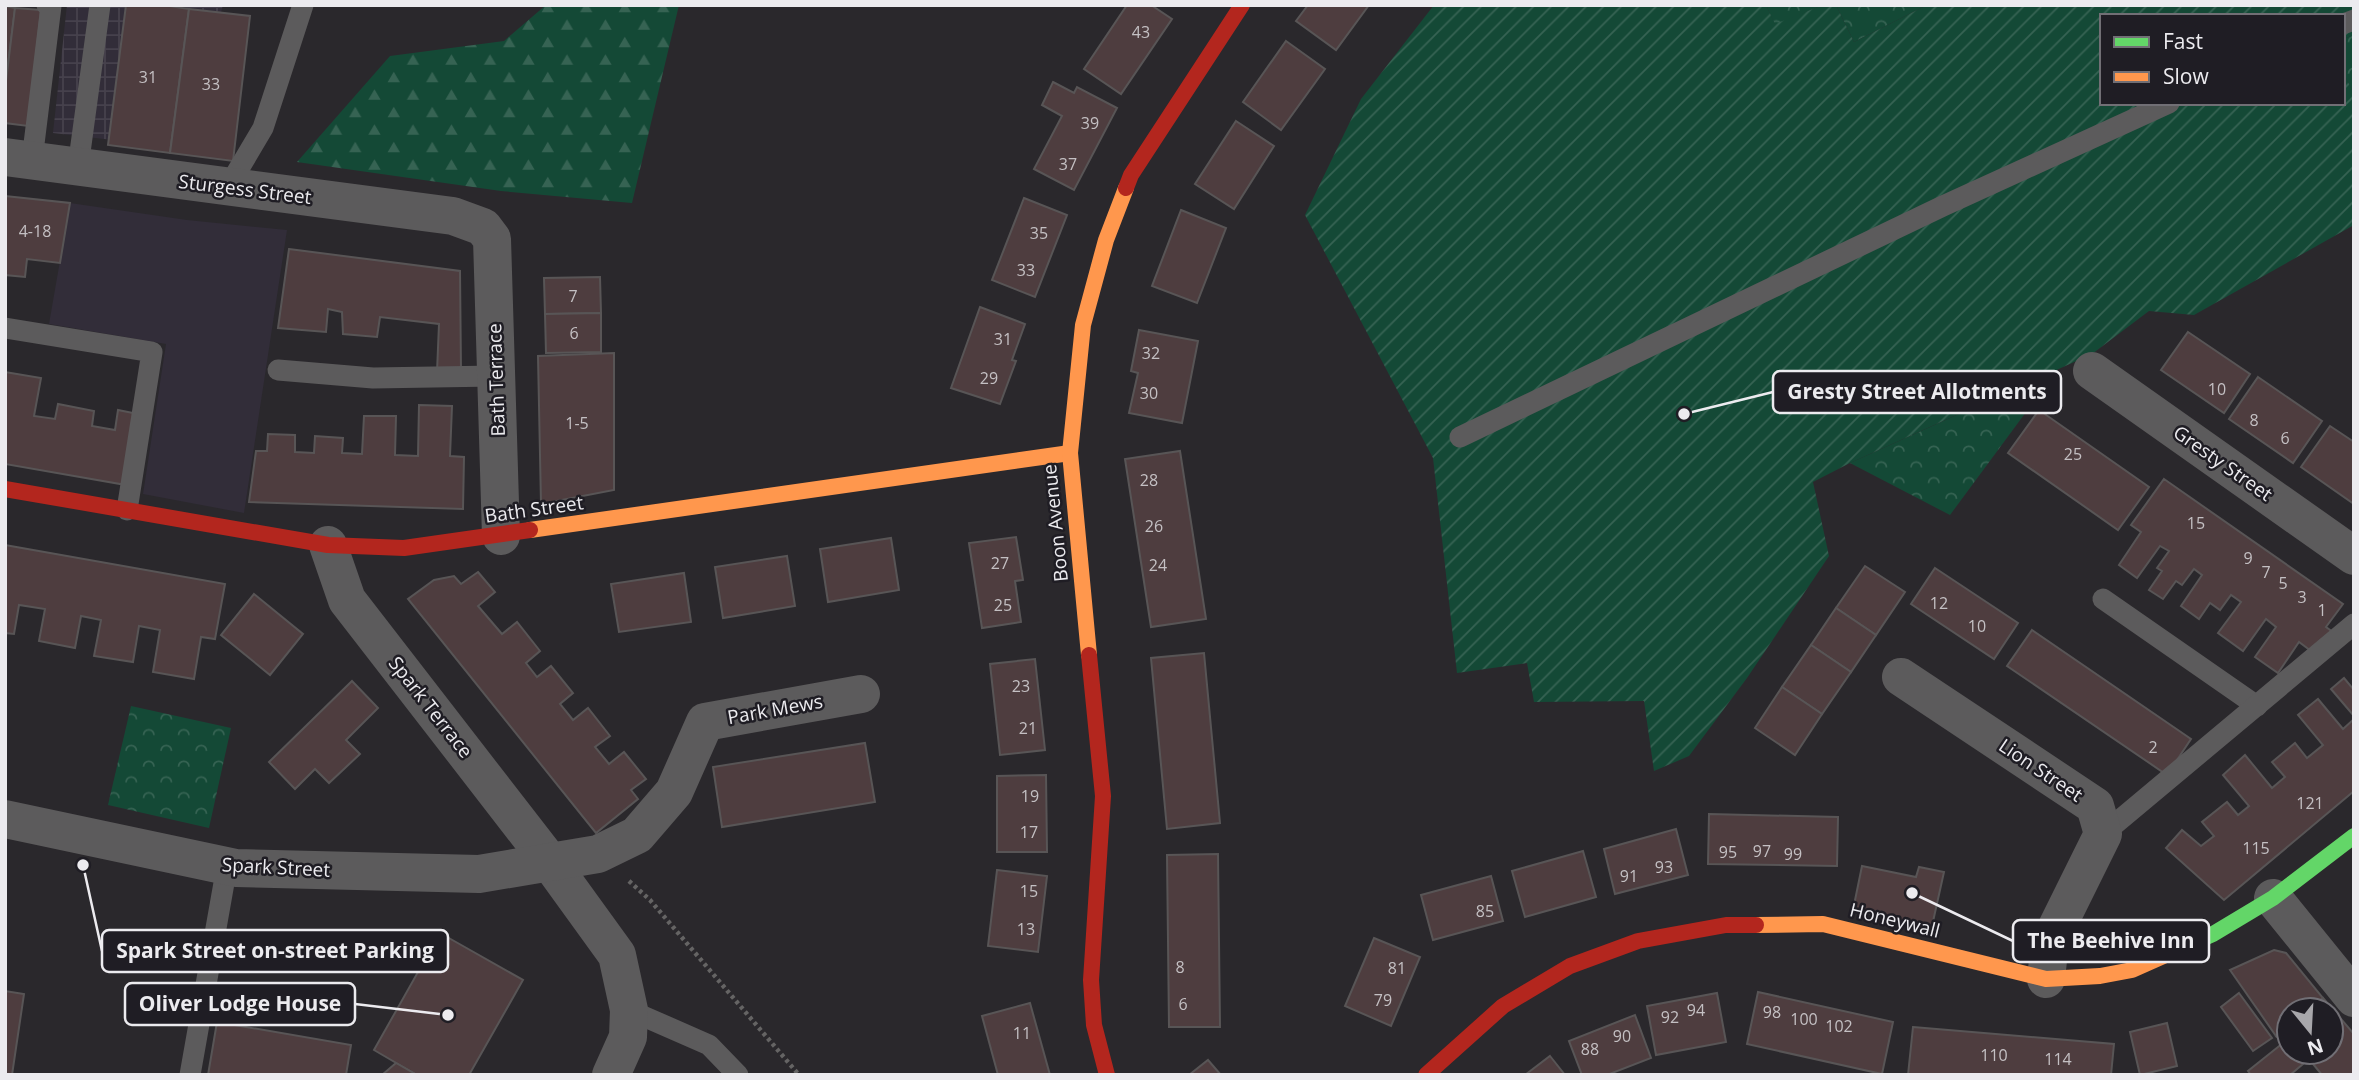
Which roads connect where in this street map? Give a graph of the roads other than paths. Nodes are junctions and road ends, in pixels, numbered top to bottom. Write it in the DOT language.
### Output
graph roads {
  1 [pos="47,5"];
  2 [pos="100,5"];
  3 [pos="303,5"];
  4 [pos="1242,5"];
  5 [pos="2165,105"];
  6 [pos="19,158"];
  7 [pos="78,167"];
  8 [pos="228,187"];
  9 [pos="483,227"];
  10 [pos="5,328"];
  11 [pos="278,370"];
  12 [pos="2092,371"];
  13 [pos="495,376"];
  14 [pos="1460,437"];
  15 [pos="1070,453"];
  16 [pos="5,489"];
  17 [pos="127,510"];
  18 [pos="501,536"];
  19 [pos="328,545"];
  20 [pos="2354,556"];
  21 [pos="2103,599"];
  22 [pos="2354,624"];
  23 [pos="1901,677"];
  24 [pos="861,694"];
  25 [pos="2257,706"];
  26 [pos="5,819"];
  27 [pos="2103,834"];
  28 [pos="2354,836"];
  29 [pos="550,861"];
  30 [pos="226,866"];
  31 [pos="2273,898"];
  32 [pos="2046,979"];
  33 [pos="2354,998"];
  34 [pos="629,1010"];
  35 [pos="190,1075"];
  36 [pos="611,1075"];
  37 [pos="738,1075"];
  38 [pos="1107,1075"];
  39 [pos="1426,1075"];
  1 -- 6 [label="lane"];
  2 -- 7 [label="lane"];
  3 -- 8 [label="lane"];
  4 -- 15 [label="street, Boon Avenue"];
  5 -- 14 [label="lane"];
  6 -- 7 [label="street, Sturgess Street"];
  7 -- 8 [label="street, Sturgess Street"];
  8 -- 9 [label="street, Sturgess Street"];
  9 -- 13 [label="street, Bath Terrace"];
  10 -- 17 [label="lane"];
  11 -- 13 [label="lane"];
  12 -- 20 [label="street, Gresty Street"];
  13 -- 18 [label="street, Bath Terrace"];
  15 -- 18 [label="street, Bath Street"];
  15 -- 38 [label="street, Boon Avenue"];
  16 -- 17 [label="street, Bath Street"];
  17 -- 19 [label="street, Bath Street"];
  18 -- 19 [label="street, Bath Street"];
  19 -- 29 [label="street, Spark Terrace"];
  21 -- 25 [label="lane"];
  22 -- 25 [label="lane"];
  23 -- 27 [label="street, Lion Street"];
  24 -- 29 [label="street, Park Mews"];
  25 -- 27 [label="lane"];
  26 -- 30 [label="street, Spark Street"];
  27 -- 32 [label="street"];
  28 -- 31 [label="street, Honeywall"];
  29 -- 30 [label="street, Spark Street"];
  29 -- 34 [label="street, Spark Terrace"];
  30 -- 35 [label="lane"];
  31 -- 32 [label="street, Honeywall"];
  31 -- 33 [label="street"];
  32 -- 39 [label="street, Honeywall"];
  34 -- 36 [label="street, Spark Terrace"];
  34 -- 37 [label="lane"];
}
